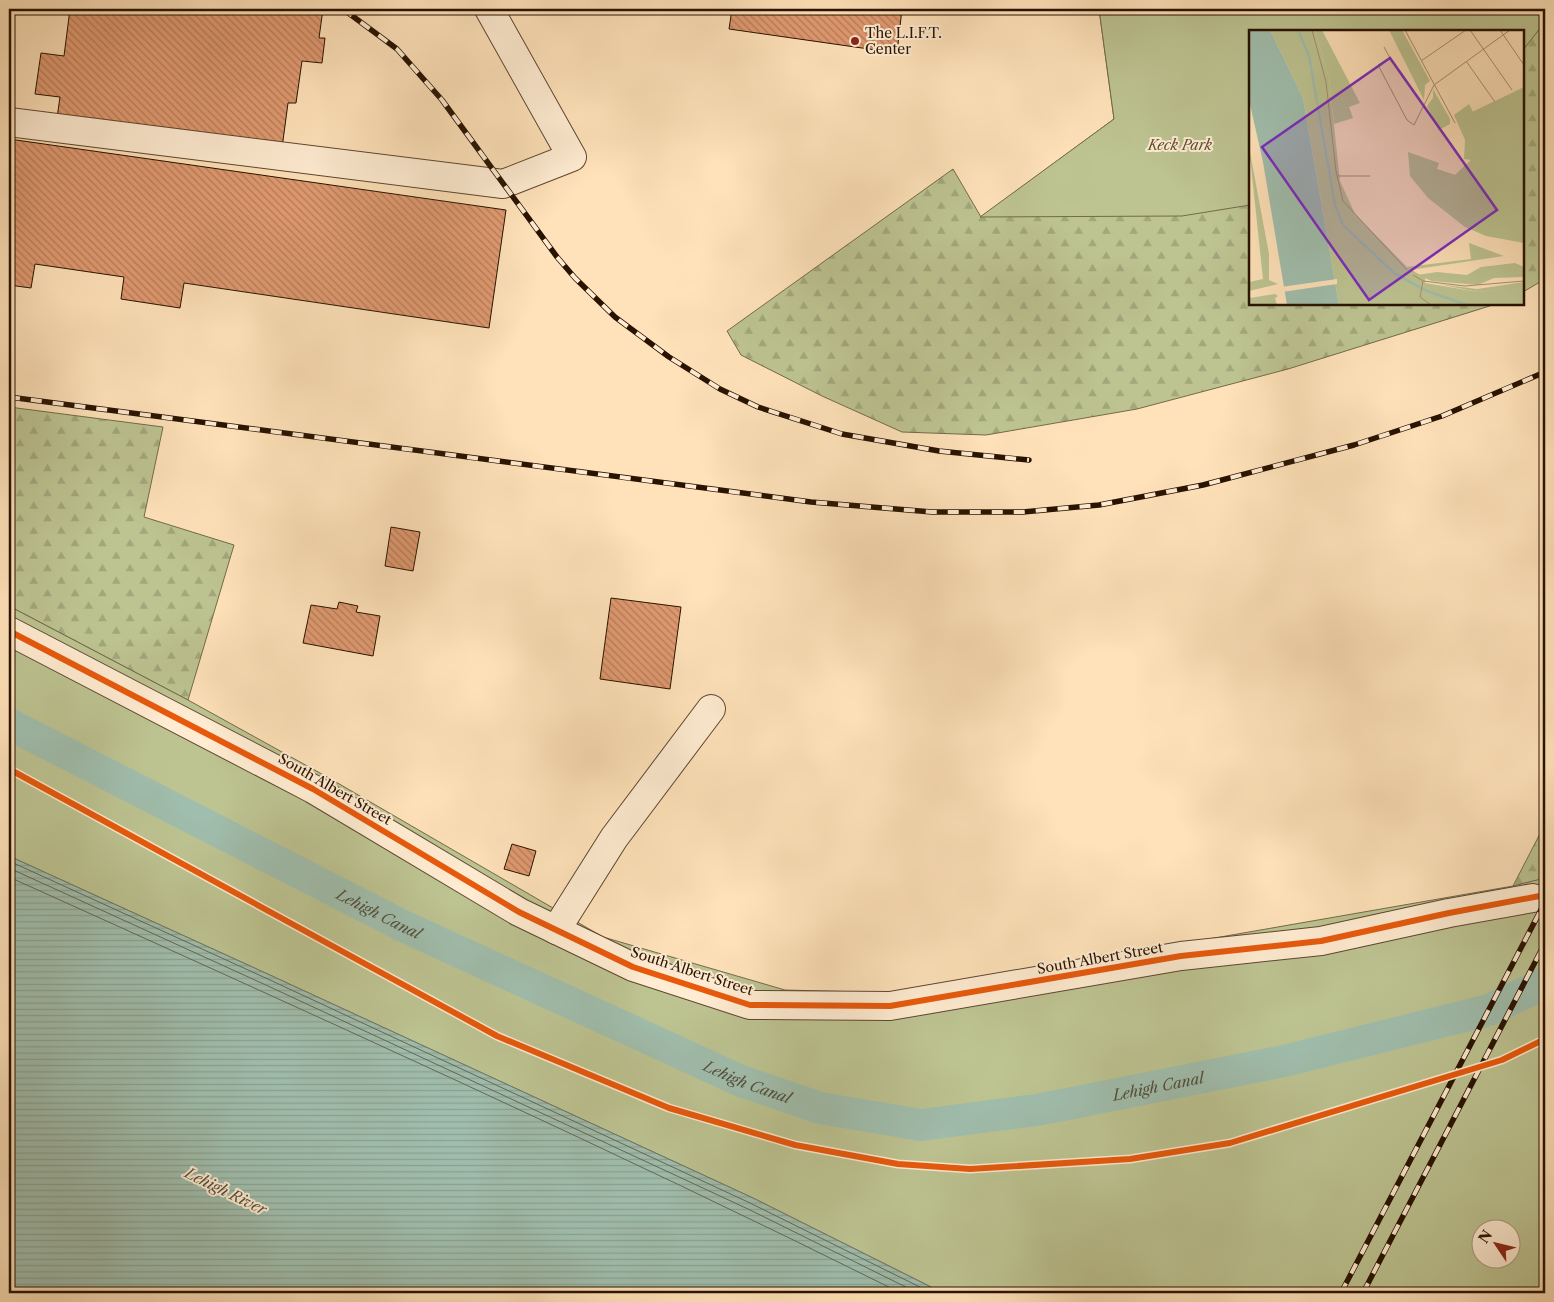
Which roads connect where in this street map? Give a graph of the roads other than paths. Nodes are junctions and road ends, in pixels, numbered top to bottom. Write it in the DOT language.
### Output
graph roads {
  1 [pos="489,9"];
  2 [pos="9,122"];
  3 [pos="9,631"];
  4 [pos="711,710"];
  5 [pos="1533,898"];
  6 [pos="556,930"];
  1 -- 2 [label="lane"];
  3 -- 6 [label="lane, South Albert Street"];
  4 -- 6 [label="lane"];
  5 -- 6 [label="lane, South Albert Street"];
}
